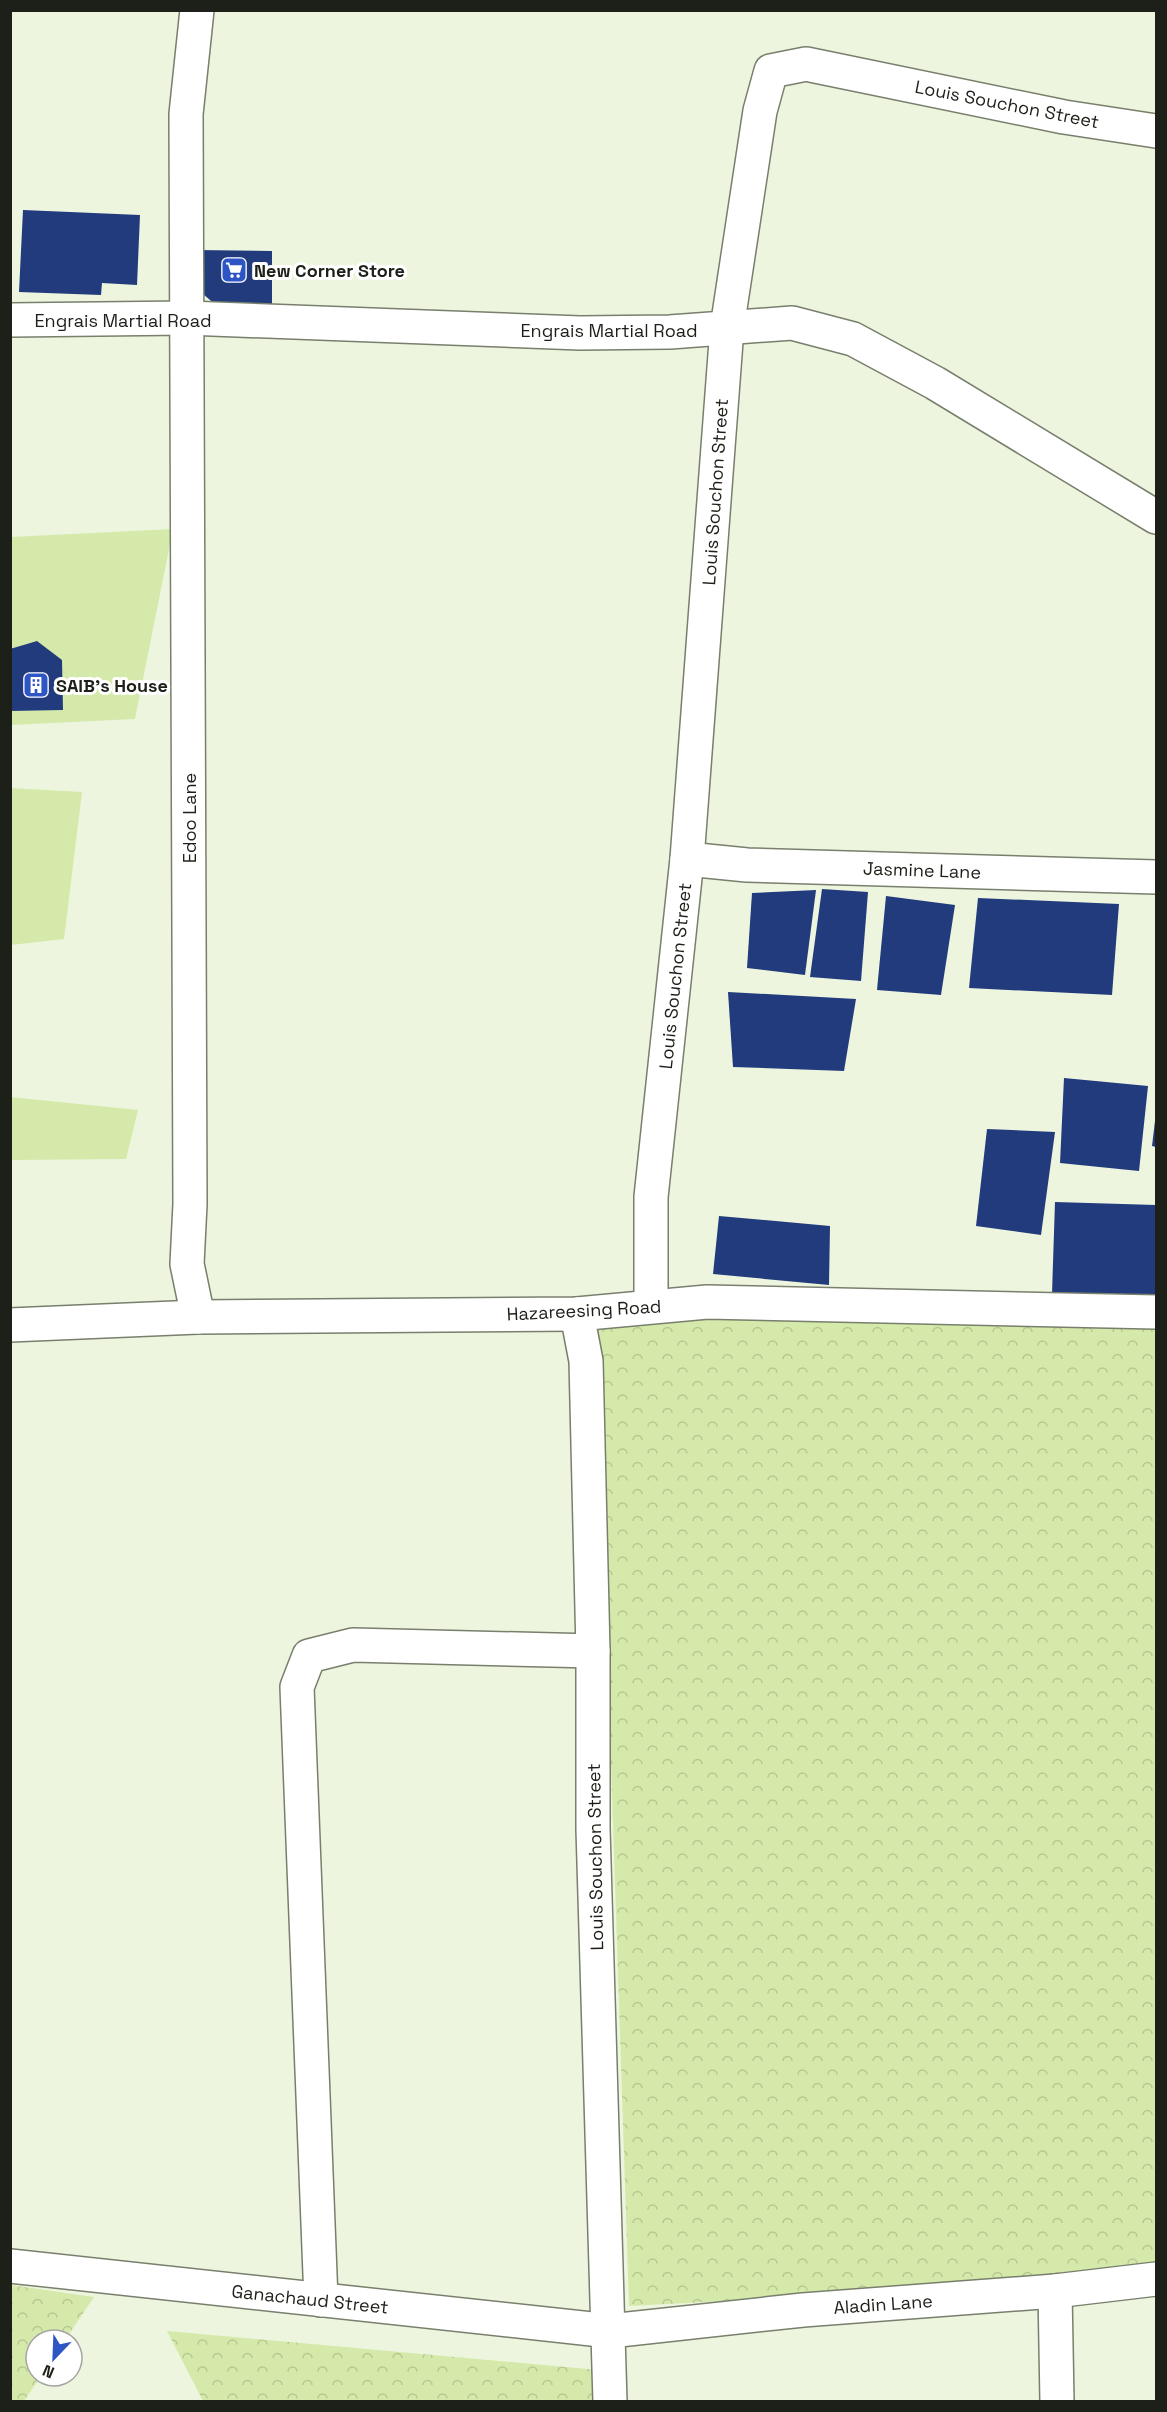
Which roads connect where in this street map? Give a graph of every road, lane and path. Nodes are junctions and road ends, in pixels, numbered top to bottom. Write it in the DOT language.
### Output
graph roads {
  1 [pos="197,10"];
  2 [pos="1156,130"];
  3 [pos="187,318"];
  4 [pos="10,320"];
  5 [pos="727,328"];
  6 [pos="1156,517"];
  7 [pos="687,859"];
  8 [pos="1156,877"];
  9 [pos="651,1306"];
  10 [pos="1156,1312"];
  11 [pos="577,1314"];
  12 [pos="198,1317"];
  13 [pos="10,1325"];
  14 [pos="593,1651"];
  15 [pos="10,2266"];
  16 [pos="1156,2279"];
  17 [pos="1055,2290"];
  18 [pos="321,2300"];
  19 [pos="610,2331"];
  20 [pos="610,2402"];
  21 [pos="1057,2402"];
  1 -- 3 [label="street, Edoo Lane"];
  2 -- 5 [label="street, Louis Souchon Street"];
  3 -- 4 [label="street, Engrais Martial Road"];
  3 -- 5 [label="street, Engrais Martial Road"];
  3 -- 12 [label="street, Edoo Lane"];
  5 -- 6 [label="street, Engrais Martial Road"];
  5 -- 7 [label="street, Louis Souchon Street"];
  7 -- 8 [label="street, Jasmine Lane"];
  7 -- 9 [label="street, Louis Souchon Street"];
  9 -- 10 [label="street, Hazareesing Road"];
  9 -- 11 [label="street, Hazareesing Road"];
  11 -- 12 [label="street, Hazareesing Road"];
  11 -- 14 [label="street, Louis Souchon Street"];
  12 -- 13 [label="street, Hazareesing Road"];
  14 -- 18 [label="street"];
  14 -- 19 [label="street, Louis Souchon Street"];
  15 -- 18 [label="street, Ganachaud Street"];
  16 -- 17 [label="street, Aladin Lane"];
  17 -- 19 [label="street, Aladin Lane"];
  17 -- 21 [label="street"];
  18 -- 19 [label="street, Ganachaud Street"];
  19 -- 20 [label="street, Louis Souchon Street"];
}
